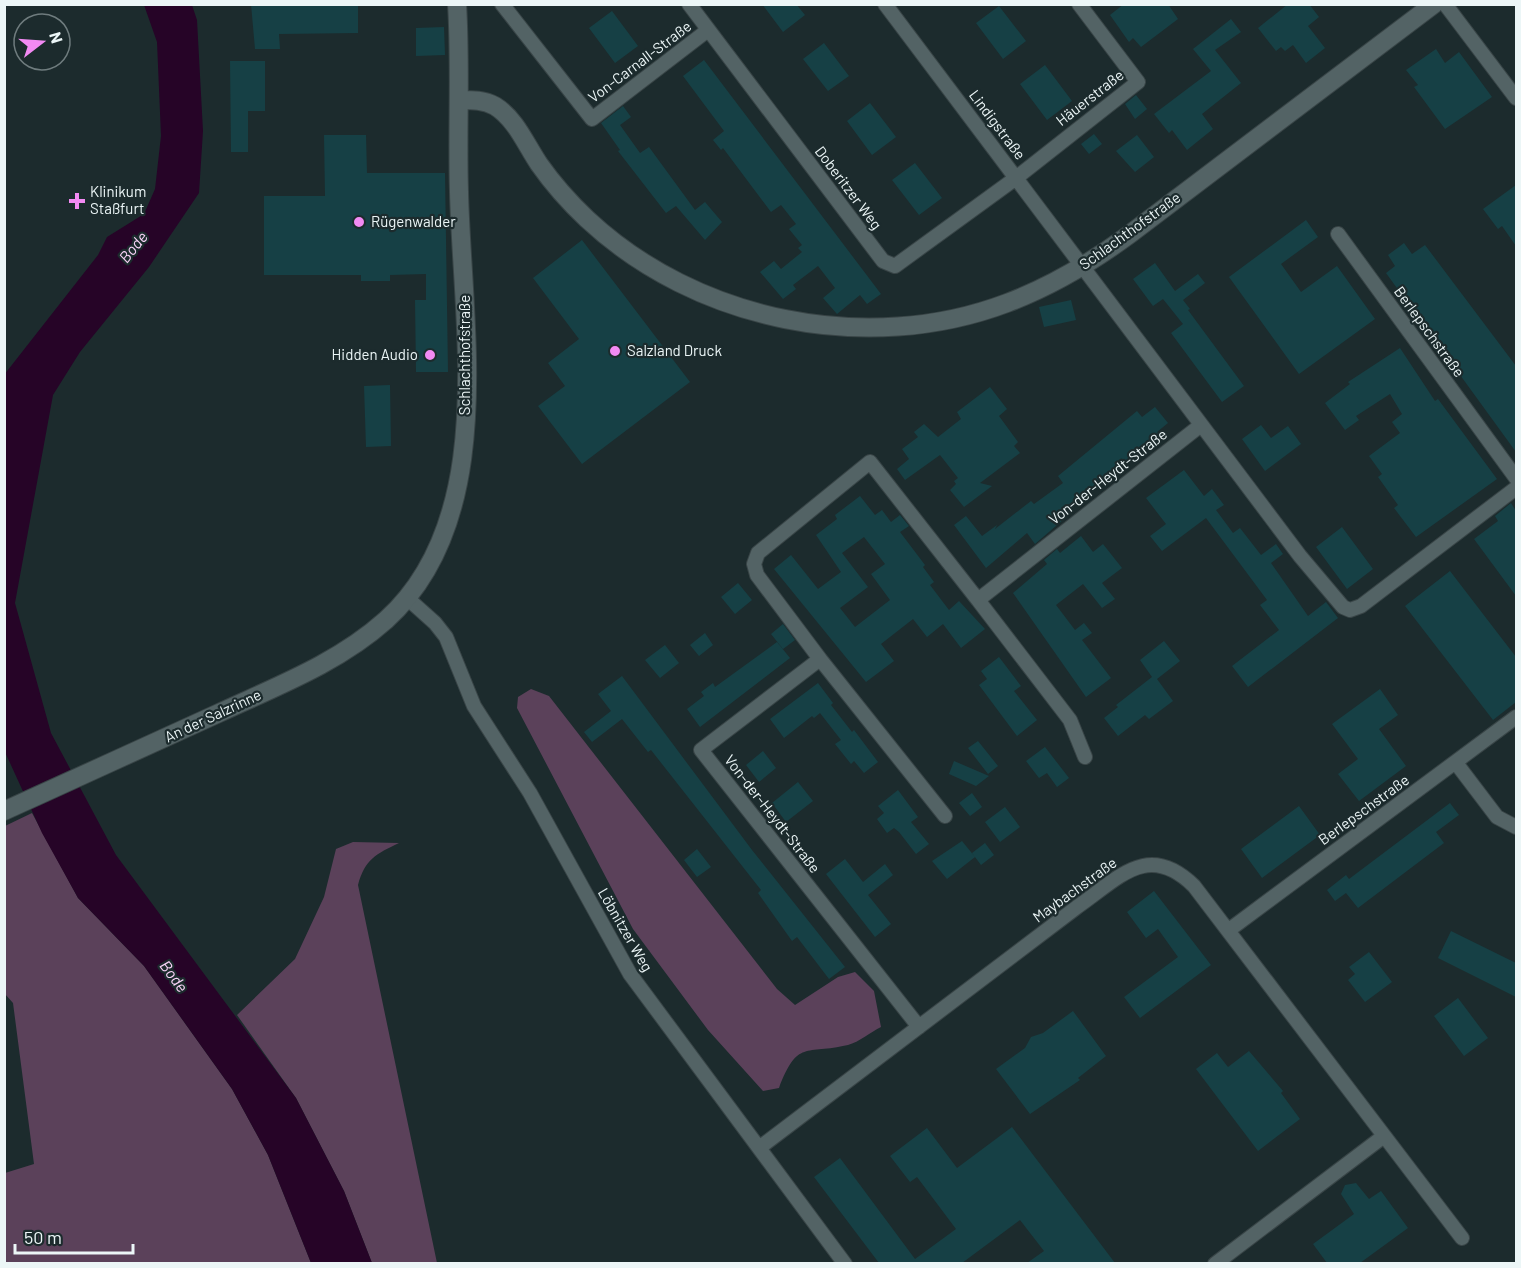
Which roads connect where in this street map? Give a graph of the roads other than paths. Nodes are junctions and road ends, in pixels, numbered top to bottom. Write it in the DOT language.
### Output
graph roads {
  1 [pos="457,4"];
  2 [pos="502,4"];
  3 [pos="689,4"];
  4 [pos="885,4"];
  5 [pos="1080,4"];
  6 [pos="1434,4"];
  7 [pos="1445,4"];
  8 [pos="708,30"];
  9 [pos="1516,98"];
  10 [pos="460,100"];
  11 [pos="1016,178"];
  12 [pos="1338,234"];
  13 [pos="1082,267"];
  14 [pos="1201,425"];
  15 [pos="1516,478"];
  16 [pos="1516,488"];
  17 [pos="406,597"];
  18 [pos="978,600"];
  19 [pos="820,659"];
  20 [pos="1516,717"];
  21 [pos="1085,757"];
  22 [pos="1456,763"];
  23 [pos="4,811"];
  24 [pos="945,816"];
  25 [pos="1516,827"];
  26 [pos="1230,930"];
  27 [pos="919,1027"];
  28 [pos="1384,1136"];
  29 [pos="759,1148"];
  30 [pos="1462,1238"];
  31 [pos="845,1263"];
  32 [pos="1215,1263"];
  1 -- 10 [label="street, Schlachthofstraße"];
  2 -- 8 [label="street, Von-Carnall-Straße"];
  3 -- 8 [label="street, Doberitzer Weg"];
  4 -- 11 [label="street, Lindigstraße"];
  5 -- 11 [label="street, Häuerstraße"];
  6 -- 13 [label="street, Schlachthofstraße"];
  7 -- 9 [label="street"];
  8 -- 11 [label="street, Doberitzer Weg"];
  10 -- 13 [label="street, Schlachthofstraße"];
  10 -- 17 [label="street, Schlachthofstraße"];
  11 -- 13 [label="street, Lindigstraße"];
  12 -- 15 [label="street, Berlepschstraße"];
  13 -- 14 [label="street"];
  14 -- 16 [label="street"];
  14 -- 18 [label="street, Von-der-Heydt-Straße"];
  17 -- 23 [label="street, An der Salzrinne"];
  17 -- 29 [label="street, Löbnitzer Weg"];
  18 -- 19 [label="street"];
  18 -- 21 [label="street"];
  19 -- 24 [label="street"];
  19 -- 27 [label="street, Von-der-Heydt-Straße"];
  20 -- 22 [label="street, Berlepschstraße"];
  22 -- 25 [label="street"];
  22 -- 26 [label="street, Berlepschstraße"];
  26 -- 27 [label="street, Maybachstraße"];
  26 -- 28 [label="street, Maybachstraße"];
  27 -- 29 [label="street, Maybachstraße"];
  28 -- 30 [label="street, Maybachstraße"];
  28 -- 32 [label="street"];
  29 -- 31 [label="street, Löbnitzer Weg"];
}
